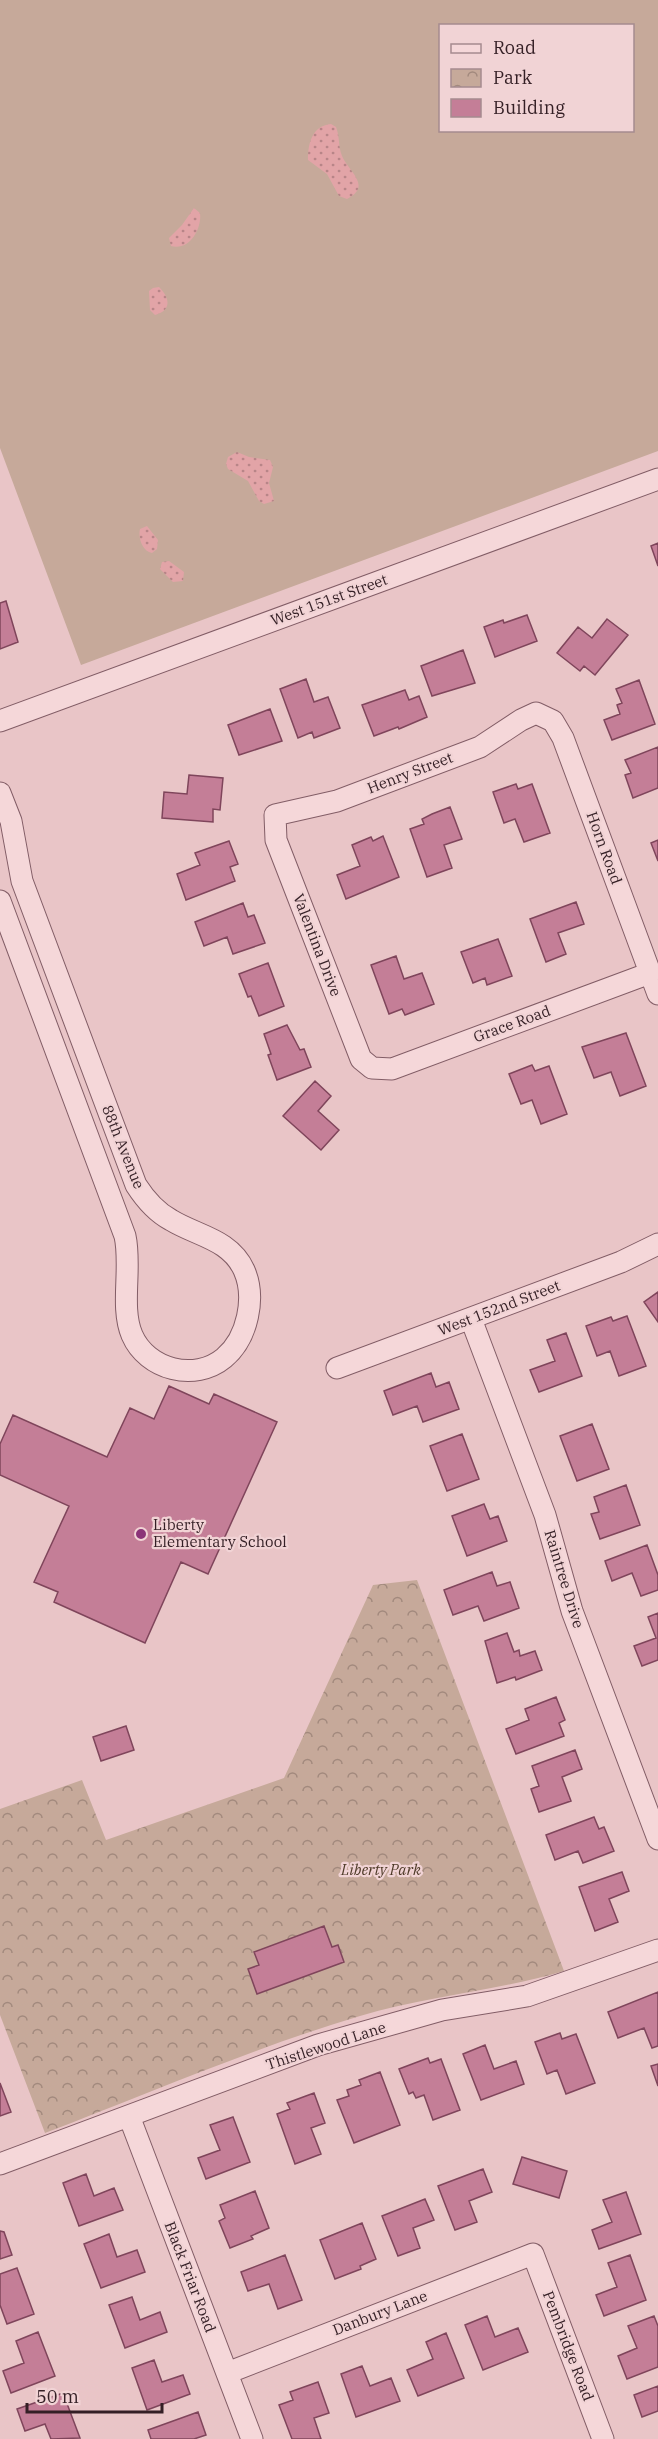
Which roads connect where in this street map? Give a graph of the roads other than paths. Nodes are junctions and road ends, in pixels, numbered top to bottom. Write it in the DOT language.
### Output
graph roads {
  1 [pos="658,478"];
  2 [pos="536,713"];
  3 [pos="0,721"];
  4 [pos="0,793"];
  5 [pos="275,815"];
  6 [pos="0,901"];
  7 [pos="650,973"];
  8 [pos="658,994"];
  9 [pos="372,1068"];
  10 [pos="658,1244"];
  11 [pos="471,1319"];
  12 [pos="337,1368"];
  13 [pos="658,1839"];
  14 [pos="658,1950"];
  15 [pos="129,2116"];
  16 [pos="0,2164"];
  17 [pos="533,2254"];
  18 [pos="227,2373"];
  19 [pos="252,2439"];
  20 [pos="603,2439"];
  1 -- 3 [label="street, West 151st Street"];
  2 -- 5 [label="street, Henry Street"];
  2 -- 7 [label="street, Horn Road"];
  4 -- 6 [label="street, 88th Avenue"];
  5 -- 9 [label="street, Valentina Drive"];
  7 -- 8 [label="street, Horn Road"];
  7 -- 9 [label="street, Grace Road"];
  10 -- 11 [label="street, West 152nd Street"];
  11 -- 12 [label="street, West 152nd Street"];
  11 -- 13 [label="street, Raintree Drive"];
  14 -- 15 [label="street, Thistlewood Lane"];
  15 -- 16 [label="street, Thistlewood Lane"];
  15 -- 18 [label="street, Black Friar Road"];
  17 -- 18 [label="street, Danbury Lane"];
  17 -- 20 [label="street, Pembridge Road"];
  18 -- 19 [label="street, Black Friar Road"];
}
